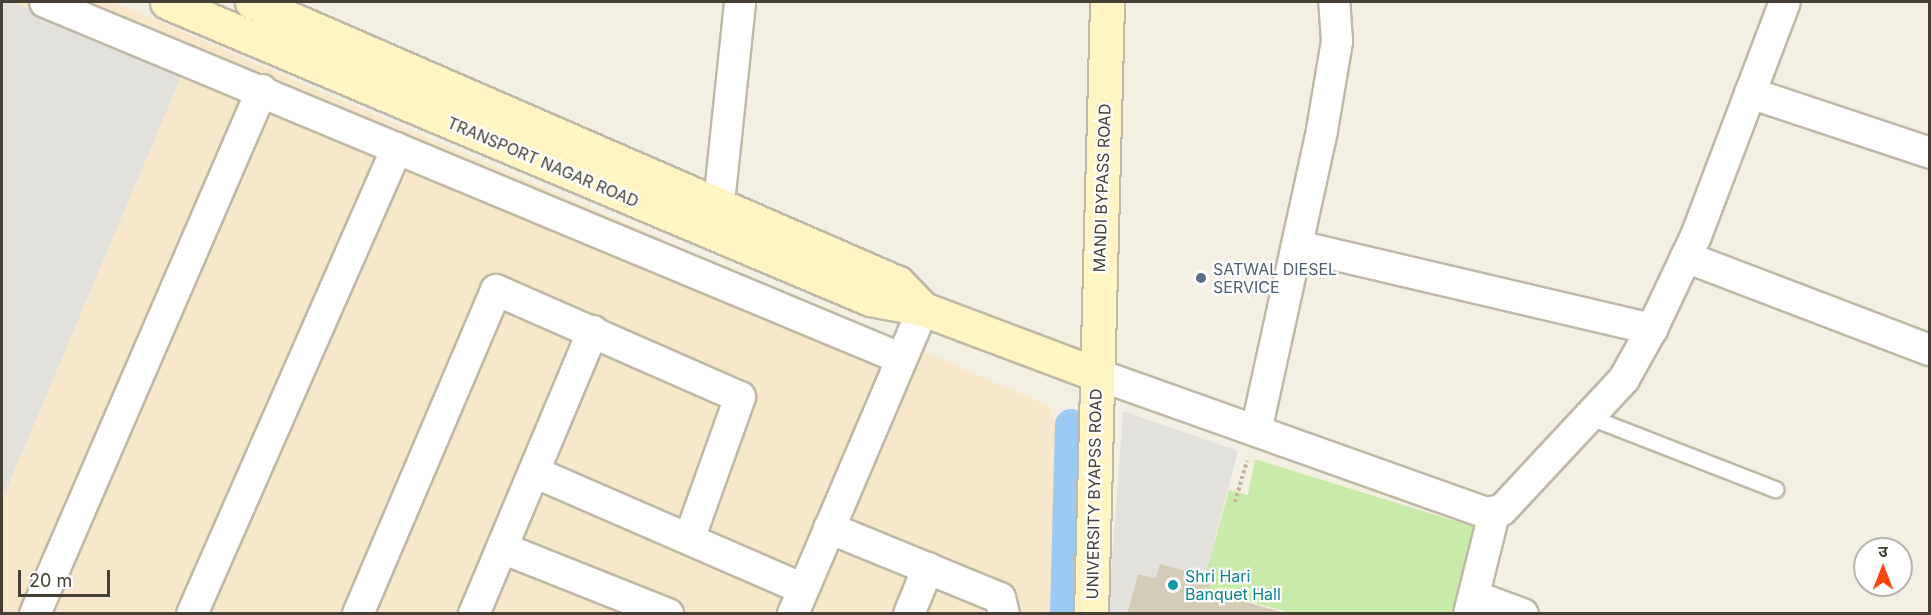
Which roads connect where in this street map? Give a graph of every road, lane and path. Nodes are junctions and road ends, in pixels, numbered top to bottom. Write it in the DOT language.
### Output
graph roads {
  1 [pos="45,2"];
  2 [pos="167,2"];
  3 [pos="740,2"];
  4 [pos="1107,2"];
  5 [pos="1334,2"];
  6 [pos="1785,2"];
  7 [pos="271,5"];
  8 [pos="262,90"];
  9 [pos="1750,93"];
  10 [pos="397,148"];
  11 [pos="1929,153"];
  12 [pos="719,203"];
  13 [pos="1298,246"];
  14 [pos="1686,258"];
  15 [pos="923,309"];
  16 [pos="1652,329"];
  17 [pos="593,331"];
  18 [pos="1929,350"];
  19 [pos="900,358"];
  20 [pos="1096,374"];
  21 [pos="1590,417"];
  22 [pos="1256,431"];
  23 [pos="534,472"];
  24 [pos="1775,489"];
  25 [pos="1235,502"];
  26 [pos="1494,514"];
  27 [pos="829,528"];
  28 [pos="690,537"];
  29 [pos="502,548"];
  30 [pos="928,568"];
  31 [pos="798,601"];
  32 [pos="1472,605"];
  33 [pos="35,614"];
  34 [pos="192,614"];
  35 [pos="358,614"];
  36 [pos="474,614"];
  37 [pos="668,614"];
  38 [pos="909,614"];
  39 [pos="1004,614"];
  40 [pos="1091,614"];
  41 [pos="1523,614"];
  1 -- 8 [label="street"];
  2 -- 15 [label="main road, TRANSPORT NAGAR ROAD"];
  3 -- 12 [label="street"];
  4 -- 20 [label="main road, MANDI BYPASS ROAD"];
  5 -- 13 [label="street"];
  6 -- 9 [label="street"];
  7 -- 12 [label="main road, TRANSPORT NAGAR ROAD"];
  8 -- 10 [label="street"];
  8 -- 33 [label="street"];
  9 -- 11 [label="street"];
  9 -- 14 [label="street"];
  10 -- 19 [label="street"];
  10 -- 34 [label="street"];
  12 -- 15 [label="main road, TRANSPORT NAGAR ROAD"];
  13 -- 16 [label="street"];
  13 -- 22 [label="street"];
  14 -- 16 [label="street"];
  14 -- 18 [label="street"];
  15 -- 19 [label="street"];
  15 -- 20 [label="main road, TRANSPORT NAGAR ROAD"];
  16 -- 21 [label="street"];
  17 -- 23 [label="street"];
  17 -- 28 [label="street"];
  17 -- 35 [label="street"];
  19 -- 27 [label="street"];
  20 -- 22 [label="street"];
  20 -- 40 [label="main road, UNIVERSITY BYAPSS ROAD"];
  21 -- 24 [label="lane"];
  21 -- 26 [label="street"];
  22 -- 25 [label="path"];
  22 -- 26 [label="street"];
  23 -- 28 [label="street"];
  23 -- 29 [label="street"];
  26 -- 32 [label="street"];
  27 -- 30 [label="street"];
  27 -- 31 [label="street"];
  28 -- 31 [label="street"];
  29 -- 36 [label="street"];
  29 -- 37 [label="street"];
  30 -- 38 [label="street"];
  30 -- 39 [label="street"];
  32 -- 41 [label="street"];
}
